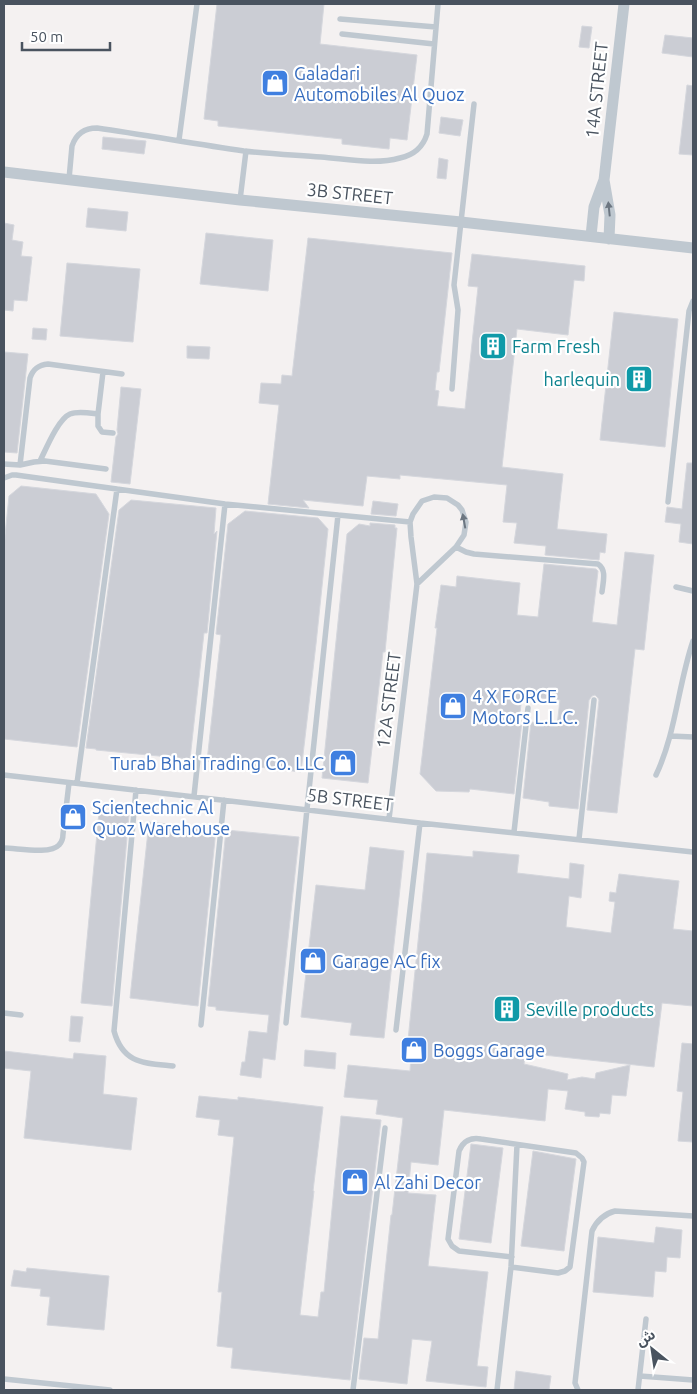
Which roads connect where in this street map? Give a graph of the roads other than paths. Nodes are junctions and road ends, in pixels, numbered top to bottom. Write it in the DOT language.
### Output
graph roads {
  1 [pos="197,4"];
  2 [pos="438,4"];
  3 [pos="624,4"];
  4 [pos="340,19"];
  5 [pos="436,26"];
  6 [pos="342,34"];
  7 [pos="434,44"];
  8 [pos="474,104"];
  9 [pos="179,140"];
  10 [pos="246,151"];
  11 [pos="4,172"];
  12 [pos="69,179"];
  13 [pos="604,180"];
  14 [pos="240,200"];
  15 [pos="461,222"];
  16 [pos="591,236"];
  17 [pos="609,239"];
  18 [pos="693,248"];
  19 [pos="693,302"];
  20 [pos="103,372"];
  21 [pos="122,374"];
  22 [pos="452,389"];
  23 [pos="98,414"];
  24 [pos="113,433"];
  25 [pos="40,461"];
  26 [pos="4,464"];
  27 [pos="20,465"];
  28 [pos="106,469"];
  29 [pos="4,478"];
  30 [pos="117,489"];
  31 [pos="668,502"];
  32 [pos="225,504"];
  33 [pos="338,515"];
  34 [pos="410,522"];
  35 [pos="456,547"];
  36 [pos="417,584"];
  37 [pos="676,587"];
  38 [pos="693,591"];
  39 [pos="602,592"];
  40 [pos="693,641"];
  41 [pos="594,700"];
  42 [pos="528,708"];
  43 [pos="671,736"];
  44 [pos="693,737"];
  45 [pos="4,775"];
  46 [pos="656,775"];
  47 [pos="70,783"];
  48 [pos="77,784"];
  49 [pos="136,790"];
  50 [pos="194,796"];
  51 [pos="224,800"];
  52 [pos="307,809"];
  53 [pos="390,819"];
  54 [pos="420,822"];
  55 [pos="514,832"];
  56 [pos="579,839"];
  57 [pos="4,848"];
  58 [pos="693,852"];
  59 [pos="4,1013"];
  60 [pos="21,1015"];
  61 [pos="286,1023"];
  62 [pos="201,1025"];
  63 [pos="396,1030"];
  64 [pos="173,1066"];
  65 [pos="385,1128"];
  66 [pos="517,1145"];
  67 [pos="693,1216"];
  68 [pos="512,1257"];
  69 [pos="511,1267"];
  70 [pos="646,1319"];
  71 [pos="640,1376"];
  72 [pos="4,1379"];
  73 [pos="693,1380"];
  74 [pos="110,1390"];
  75 [pos="353,1390"];
  76 [pos="497,1390"];
  77 [pos="578,1390"];
  78 [pos="638,1390"];
  1 -- 9 [label="lane"];
  2 -- 5 [label="lane"];
  3 -- 13 [label="street, 14A STREET"];
  4 -- 5 [label="lane"];
  5 -- 7 [label="lane"];
  6 -- 7 [label="lane"];
  7 -- 10 [label="lane"];
  8 -- 15 [label="lane"];
  9 -- 10 [label="lane"];
  9 -- 12 [label="lane"];
  10 -- 14 [label="lane"];
  11 -- 12 [label="street, 3B STREET"];
  12 -- 14 [label="street, 3B STREET"];
  13 -- 16 [label="street, 14A STREET"];
  17 -- 13 [label="street, 14A STREET, one-way"];
  14 -- 15 [label="street, 3B STREET"];
  15 -- 16 [label="street, 3B STREET"];
  15 -- 22 [label="lane"];
  16 -- 17 [label="street, 3B STREET"];
  17 -- 18 [label="street, 3B STREET"];
  19 -- 31 [label="lane"];
  20 -- 21 [label="lane"];
  20 -- 23 [label="lane"];
  20 -- 27 [label="lane"];
  23 -- 24 [label="lane"];
  23 -- 25 [label="lane"];
  25 -- 27 [label="lane"];
  25 -- 28 [label="lane"];
  26 -- 27 [label="lane"];
  29 -- 30 [label="lane"];
  30 -- 32 [label="lane"];
  30 -- 48 [label="lane"];
  32 -- 33 [label="lane"];
  32 -- 50 [label="lane"];
  33 -- 34 [label="lane"];
  33 -- 52 [label="lane"];
  35 -- 34 [label="lane, one-way"];
  34 -- 36 [label="lane, 12A STREET"];
  35 -- 36 [label="lane"];
  35 -- 39 [label="lane"];
  36 -- 53 [label="lane, 12A STREET"];
  37 -- 38 [label="lane"];
  40 -- 43 [label="lane"];
  41 -- 56 [label="lane"];
  42 -- 55 [label="lane"];
  43 -- 44 [label="lane"];
  43 -- 46 [label="lane"];
  45 -- 47 [label="lane, 5B STREET"];
  47 -- 48 [label="lane, 5B STREET"];
  47 -- 57 [label="lane"];
  48 -- 49 [label="lane, 5B STREET"];
  49 -- 50 [label="lane, 5B STREET"];
  49 -- 64 [label="lane"];
  50 -- 51 [label="lane, 5B STREET"];
  51 -- 52 [label="lane, 5B STREET"];
  51 -- 62 [label="lane"];
  52 -- 53 [label="lane, 5B STREET"];
  52 -- 61 [label="lane"];
  53 -- 54 [label="lane, 5B STREET"];
  54 -- 55 [label="lane, 5B STREET"];
  54 -- 63 [label="lane"];
  55 -- 56 [label="lane, 5B STREET"];
  56 -- 58 [label="lane, 5B STREET"];
  59 -- 60 [label="lane"];
  65 -- 75 [label="lane"];
  66 -- 68 [label="lane"];
  66 -- 68 [label="lane"];
  66 -- 69 [label="lane"];
  67 -- 77 [label="lane"];
  68 -- 69 [label="lane"];
  69 -- 76 [label="lane"];
  70 -- 71 [label="lane"];
  71 -- 73 [label="lane"];
  71 -- 78 [label="lane"];
  72 -- 74 [label="lane"];
}
